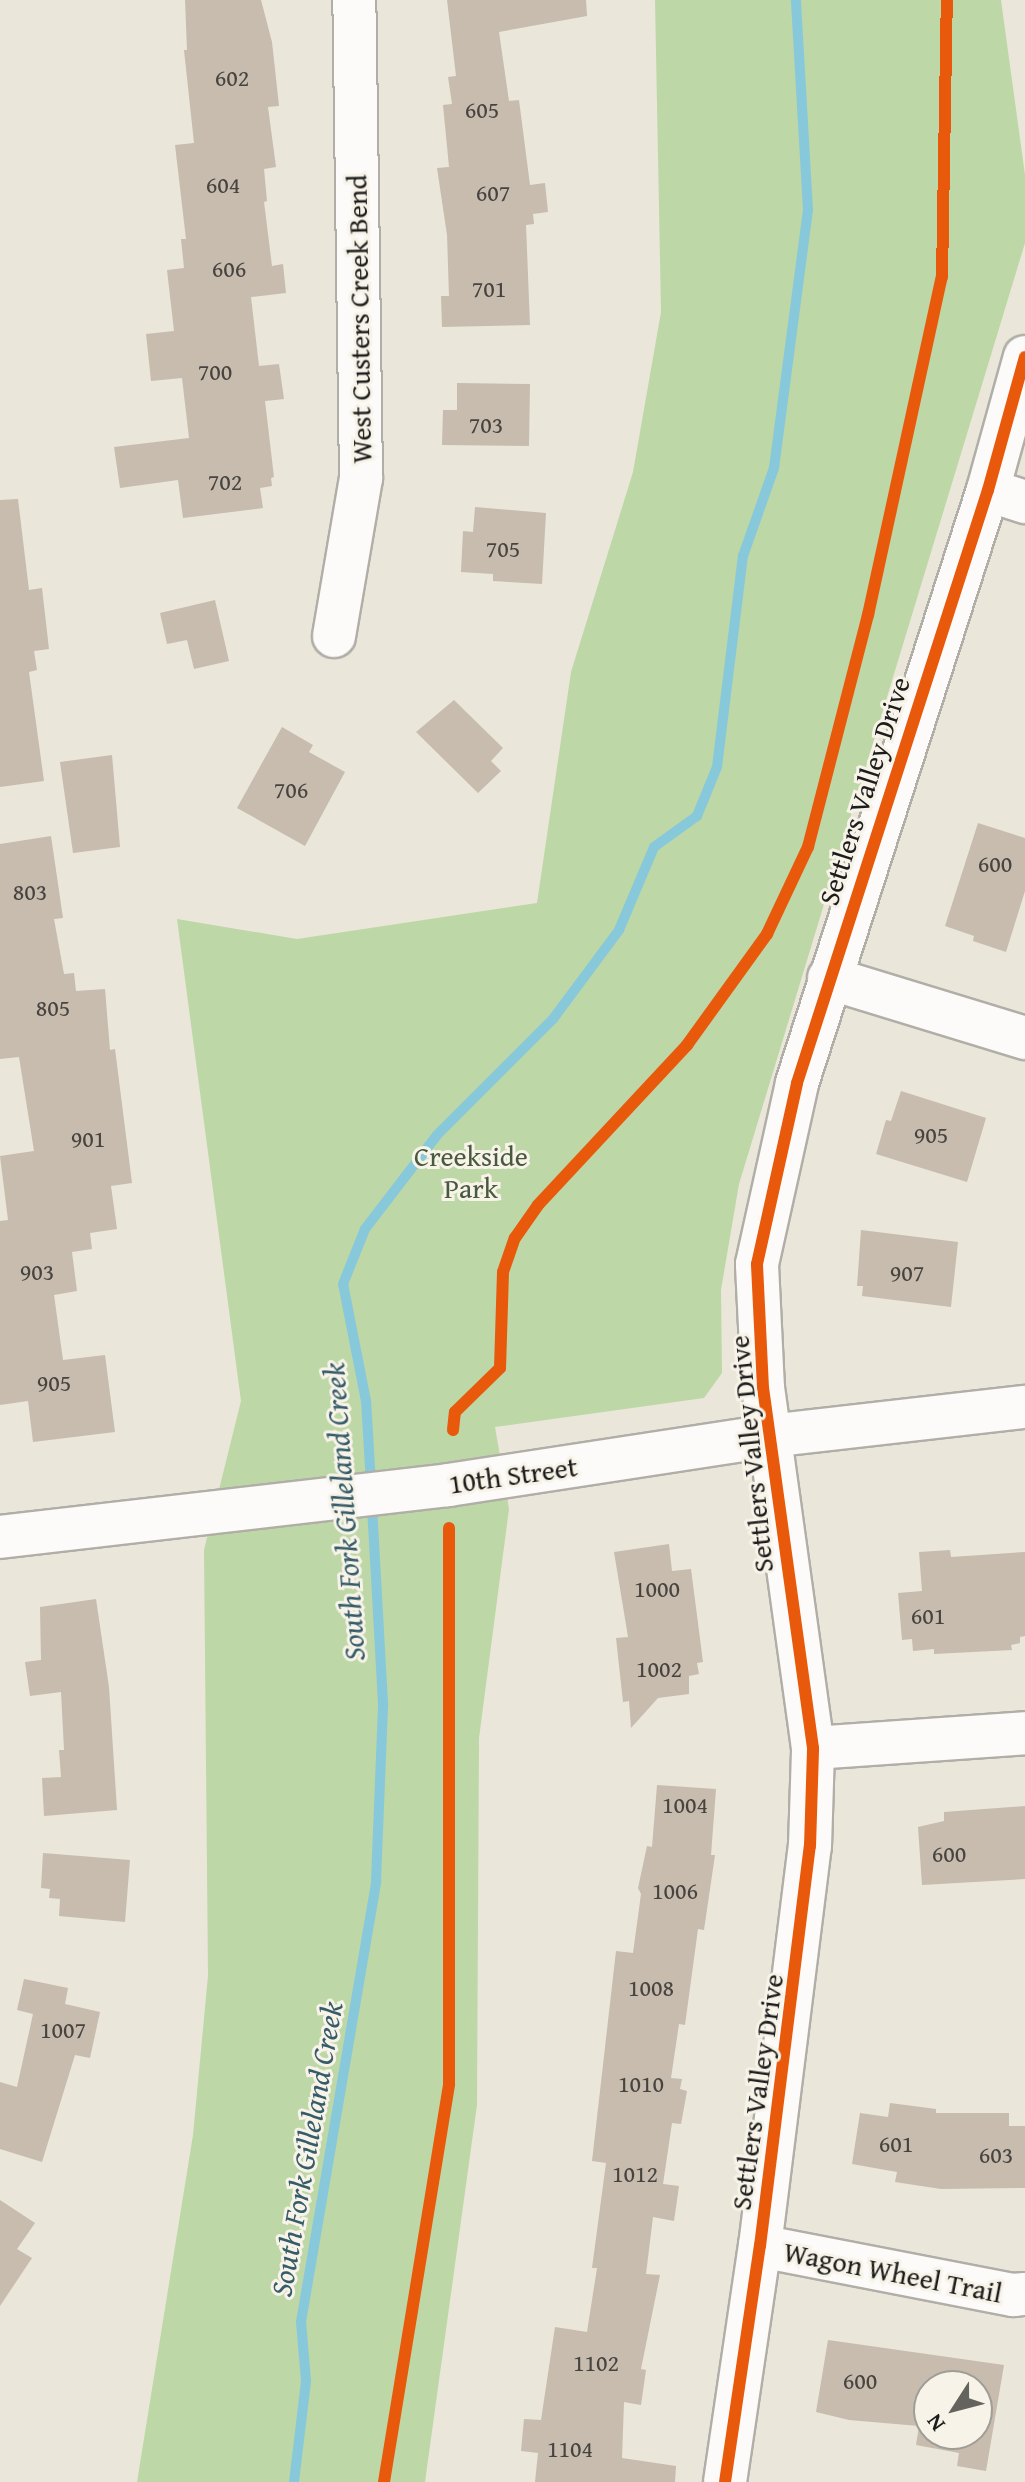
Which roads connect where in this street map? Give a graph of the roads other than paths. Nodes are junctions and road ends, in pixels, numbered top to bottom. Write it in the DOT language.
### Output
graph roads {
  1 [pos="354,0"];
  2 [pos="1025,357"];
  3 [pos="1007,496"];
  4 [pos="334,636"];
  5 [pos="829,978"];
  6 [pos="1025,1038"];
  7 [pos="1025,1407"];
  8 [pos="769,1436"];
  9 [pos="0,1537"];
  10 [pos="1025,1733"];
  11 [pos="813,1748"];
  12 [pos="760,2246"];
  13 [pos="1025,2294"];
  14 [pos="725,2482"];
  1 -- 4 [label="street, West Custers Creek Bend"];
  2 -- 3 [label="street, Settlers Valley Drive"];
  3 -- 5 [label="street, Settlers Valley Drive"];
  5 -- 6 [label="street"];
  5 -- 8 [label="street, Settlers Valley Drive"];
  7 -- 8 [label="street, 10th Street"];
  8 -- 9 [label="street, 10th Street"];
  8 -- 11 [label="street, Settlers Valley Drive"];
  10 -- 11 [label="street"];
  11 -- 12 [label="street, Settlers Valley Drive"];
  12 -- 13 [label="street, Wagon Wheel Trail"];
  12 -- 14 [label="street, Settlers Valley Drive"];
}
